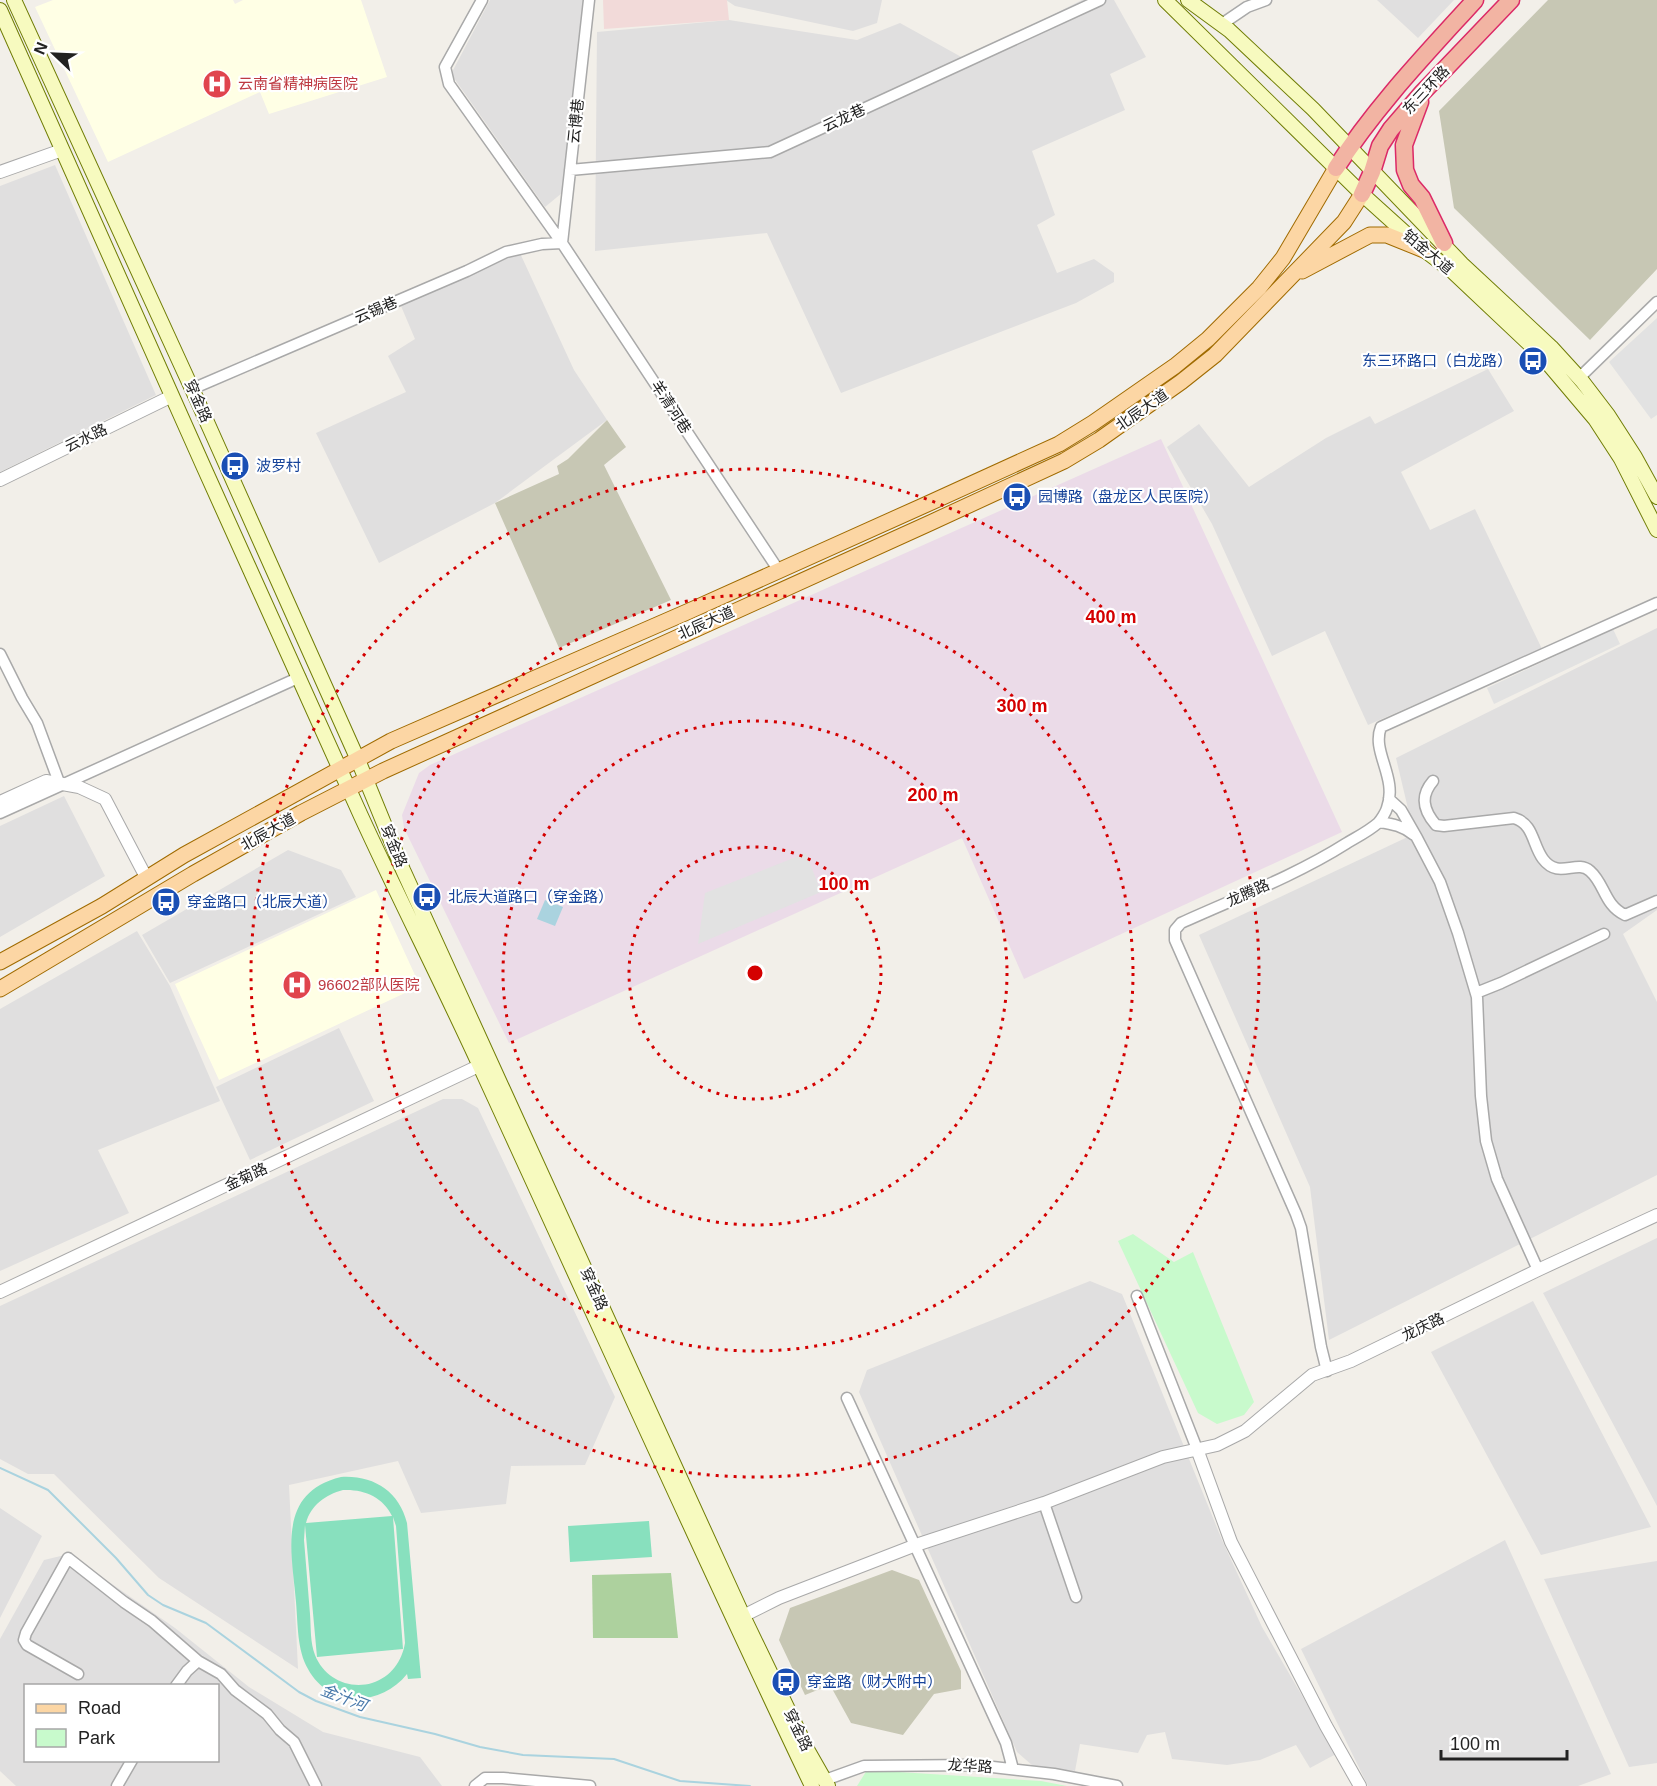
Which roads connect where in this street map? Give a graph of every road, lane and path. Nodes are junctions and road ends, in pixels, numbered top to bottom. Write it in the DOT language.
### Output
graph roads {
  1 [pos="14,0"];
  2 [pos="482,0"];
  3 [pos="589,0"];
  4 [pos="1100,0"];
  5 [pos="1166,0"];
  6 [pos="1188,0"];
  7 [pos="1266,0"];
  8 [pos="1474,0"];
  9 [pos="1511,0"];
  10 [pos="0,10"];
  11 [pos="1222,24"];
  12 [pos="1423,92"];
  13 [pos="1350,147"];
  14 [pos="62,150"];
  15 [pos="1336,168"];
  16 [pos="570,170"];
  17 [pos="0,172"];
  18 [pos="1372,172"];
  19 [pos="1362,194"];
  20 [pos="562,243"];
  21 [pos="1444,243"];
  22 [pos="1424,250"];
  23 [pos="1292,277"];
  24 [pos="1657,302"];
  25 [pos="1580,378"];
  26 [pos="192,389"];
  27 [pos="172,396"];
  28 [pos="0,480"];
  29 [pos="1657,497"];
  30 [pos="1657,530"];
  31 [pos="779,571"];
  32 [pos="1657,603"];
  33 [pos="0,654"];
  34 [pos="300,677"];
  35 [pos="358,760"];
  36 [pos="340,769"];
  37 [pos="367,780"];
  38 [pos="1432,781"];
  39 [pos="60,785"];
  40 [pos="350,788"];
  41 [pos="1389,799"];
  42 [pos="0,802"];
  43 [pos="0,813"];
  44 [pos="1379,822"];
  45 [pos="1417,838"];
  46 [pos="147,879"];
  47 [pos="1657,901"];
  48 [pos="1605,934"];
  49 [pos="0,962"];
  50 [pos="0,988"];
  51 [pos="1476,993"];
  52 [pos="486,1063"];
  53 [pos="1657,1215"];
  54 [pos="1538,1270"];
  55 [pos="0,1292"];
  56 [pos="1137,1296"];
  57 [pos="1327,1371"];
  58 [pos="848,1398"];
  59 [pos="1197,1449"];
  60 [pos="1044,1503"];
  61 [pos="916,1545"];
  62 [pos="1076,1597"];
  63 [pos="743,1616"];
  64 [pos="198,1661"];
  65 [pos="78,1674"];
  66 [pos="177,1684"];
  67 [pos="131,1762"];
  68 [pos="1013,1769"];
  69 [pos="503,1782"];
  70 [pos="822,1784"];
  71 [pos="117,1786"];
  72 [pos="316,1786"];
  73 [pos="475,1786"];
  74 [pos="590,1786"];
  75 [pos="1117,1786"];
  76 [pos="1360,1786"];
  1 -- 26 [label="main road, 穿金路"];
  2 -- 20 [label="street, 羊清河巷"];
  3 -- 16 [label="street, 云博巷"];
  4 -- 16 [label="street, 云龙巷"];
  5 -- 15 [label="main road, 铂金大道"];
  6 -- 11 [label="main road, 铂金大道"];
  7 -- 11 [label="street"];
  8 -- 13 [label="highway, 东三环路"];
  9 -- 12 [label="highway, 东三环路"];
  10 -- 14 [label="main road, 穿金路"];
  11 -- 13 [label="main road, 铂金大道"];
  12 -- 18 [label="highway, 东三环路"];
  12 -- 21 [label="highway"];
  13 -- 15 [label="highway, 东三环路"];
  13 -- 18 [label="main road, 铂金大道"];
  14 -- 17 [label="street"];
  14 -- 27 [label="main road, 穿金路"];
  15 -- 19 [label="main road, 铂金大道"];
  15 -- 31 [label="main road, 北辰大道"];
  16 -- 20 [label="street, 云博巷"];
  18 -- 19 [label="highway, 东三环路"];
  18 -- 21 [label="main road, 铂金大道"];
  19 -- 22 [label="main road, 铂金大道"];
  19 -- 23 [label="main road, 北辰大道"];
  20 -- 26 [label="street, 云锡巷"];
  20 -- 31 [label="street, 羊清河巷"];
  21 -- 25 [label="main road, 铂金大道"];
  22 -- 23 [label="main road"];
  22 -- 30 [label="main road, 铂金大道"];
  23 -- 37 [label="main road, 北辰大道"];
  24 -- 25 [label="street"];
  25 -- 29 [label="main road, 铂金大道"];
  26 -- 35 [label="main road, 穿金路"];
  27 -- 28 [label="street, 云水路"];
  27 -- 34 [label="main road, 穿金路"];
  31 -- 35 [label="main road, 北辰大道"];
  32 -- 41 [label="street"];
  33 -- 39 [label="street"];
  34 -- 36 [label="main road, 穿金路"];
  34 -- 39 [label="street"];
  35 -- 36 [label="main road, 北辰大道"];
  35 -- 37 [label="main road, 穿金路"];
  36 -- 40 [label="main road, 穿金路"];
  36 -- 46 [label="main road, 北辰大道"];
  37 -- 40 [label="main road, 北辰大道"];
  37 -- 52 [label="main road, 穿金路"];
  38 -- 47 [label="street"];
  39 -- 42 [label="street"];
  39 -- 43 [label="street"];
  39 -- 46 [label="street"];
  40 -- 50 [label="main road, 北辰大道"];
  40 -- 52 [label="main road, 穿金路"];
  41 -- 44 [label="street"];
  41 -- 45 [label="street"];
  44 -- 45 [label="street"];
  44 -- 57 [label="street, 龙腾路"];
  45 -- 51 [label="street"];
  46 -- 49 [label="main road, 北辰大道"];
  48 -- 51 [label="street"];
  51 -- 54 [label="street"];
  52 -- 55 [label="street, 金菊路"];
  52 -- 63 [label="main road, 穿金路"];
  52 -- 70 [label="main road, 穿金路"];
  53 -- 54 [label="street, 龙庆路"];
  54 -- 57 [label="street, 龙庆路"];
  56 -- 59 [label="street"];
  57 -- 59 [label="street, 龙庆路"];
  58 -- 61 [label="street"];
  59 -- 60 [label="street, 龙庆路"];
  59 -- 76 [label="street"];
  60 -- 61 [label="street, 龙庆路"];
  60 -- 62 [label="street"];
  61 -- 63 [label="street, 龙庆路"];
  61 -- 68 [label="street"];
  63 -- 70 [label="main road, 穿金路"];
  64 -- 65 [label="street"];
  64 -- 66 [label="street"];
  64 -- 72 [label="street"];
  67 -- 71 [label="street"];
  68 -- 70 [label="street, 龙华路"];
  68 -- 75 [label="street, 龙华路"];
  69 -- 73 [label="street"];
  69 -- 74 [label="street"];
}
